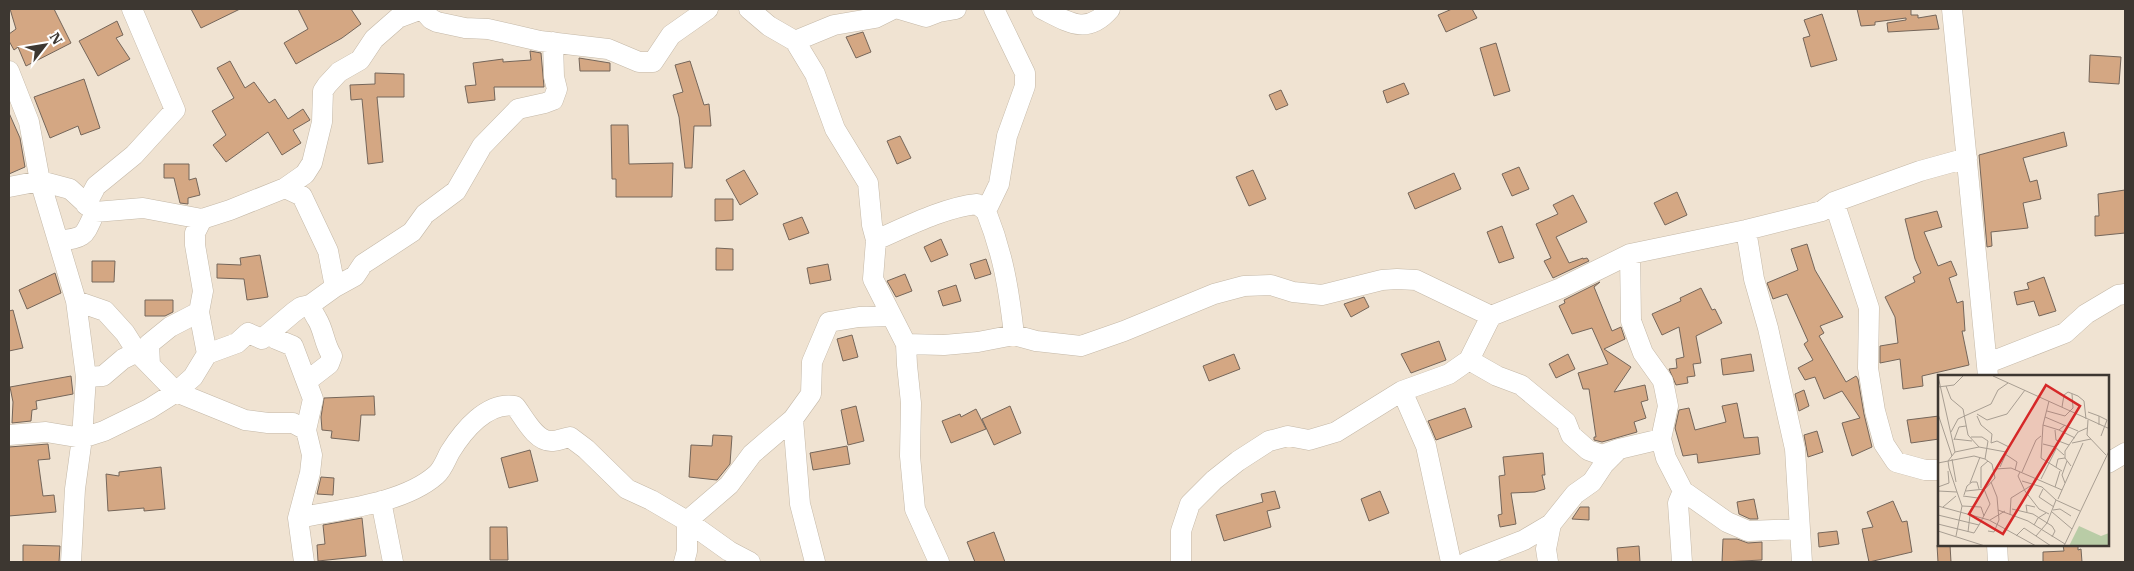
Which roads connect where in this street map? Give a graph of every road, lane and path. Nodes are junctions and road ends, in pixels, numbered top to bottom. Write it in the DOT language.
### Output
graph roads {
  1 [pos="132,9"];
  2 [pos="422,9"];
  3 [pos="708,9"];
  4 [pos="749,9"];
  5 [pos="893,9"];
  6 [pos="899,9"];
  7 [pos="956,9"];
  8 [pos="982,9"];
  9 [pos="994,9"];
  10 [pos="1042,9"];
  11 [pos="1110,9"];
  12 [pos="1952,9"];
  13 [pos="795,41"];
  14 [pos="553,42"];
  15 [pos="9,71"];
  16 [pos="1967,158"];
  17 [pos="40,181"];
  18 [pos="9,187"];
  19 [pos="285,188"];
  20 [pos="1834,202"];
  21 [pos="91,209"];
  22 [pos="986,210"];
  23 [pos="202,219"];
  24 [pos="1746,230"];
  25 [pos="58,240"];
  26 [pos="876,240"];
  27 [pos="1630,254"];
  28 [pos="335,287"];
  29 [pos="2125,294"];
  30 [pos="76,300"];
  31 [pos="310,305"];
  32 [pos="200,312"];
  33 [pos="890,316"];
  34 [pos="1492,316"];
  35 [pos="270,334"];
  36 [pos="1014,335"];
  37 [pos="906,344"];
  38 [pos="207,354"];
  39 [pos="144,358"];
  40 [pos="1469,360"];
  41 [pos="1988,370"];
  42 [pos="86,377"];
  43 [pos="307,381"];
  44 [pos="1402,391"];
  45 [pos="176,392"];
  46 [pos="793,419"];
  47 [pos="306,430"];
  48 [pos="9,435"];
  49 [pos="82,438"];
  50 [pos="1661,439"];
  51 [pos="1619,449"];
  52 [pos="2125,454"];
  53 [pos="2109,462"];
  54 [pos="1938,470"];
  55 [pos="1683,491"];
  56 [pos="381,501"];
  57 [pos="298,518"];
  58 [pos="687,521"];
  59 [pos="1551,524"];
  60 [pos="1800,529"];
  61 [pos="1996,546"];
  62 [pos="71,562"];
  63 [pos="304,562"];
  64 [pos="393,562"];
  65 [pos="684,562"];
  66 [pos="750,562"];
  67 [pos="815,562"];
  68 [pos="939,562"];
  69 [pos="1180,562"];
  70 [pos="1451,562"];
  71 [pos="1467,562"];
  72 [pos="1548,562"];
  73 [pos="1682,562"];
  74 [pos="1802,562"];
  75 [pos="1998,562"];
  1 -- 21 [label="street"];
  2 -- 14 [label="street"];
  2 -- 19 [label="street"];
  3 -- 14 [label="street"];
  4 -- 13 [label="street"];
  5 -- 13 [label="street"];
  6 -- 7 [label="street"];
  8 -- 9 [label="street"];
  9 -- 22 [label="street"];
  10 -- 11 [label="street"];
  12 -- 16 [label="street"];
  13 -- 26 [label="street"];
  14 -- 28 [label="street"];
  15 -- 17 [label="street"];
  16 -- 20 [label="street"];
  16 -- 41 [label="street"];
  17 -- 18 [label="street"];
  17 -- 21 [label="street"];
  17 -- 25 [label="street"];
  19 -- 23 [label="street"];
  19 -- 28 [label="street"];
  20 -- 24 [label="street"];
  20 -- 54 [label="street"];
  21 -- 23 [label="street"];
  21 -- 25 [label="street"];
  22 -- 26 [label="street"];
  22 -- 36 [label="street"];
  23 -- 32 [label="street"];
  24 -- 27 [label="street"];
  24 -- 60 [label="street"];
  25 -- 30 [label="street"];
  26 -- 33 [label="street"];
  27 -- 34 [label="street"];
  27 -- 50 [label="street"];
  28 -- 31 [label="street"];
  29 -- 41 [label="street"];
  30 -- 39 [label="street"];
  30 -- 42 [label="street"];
  31 -- 35 [label="street"];
  31 -- 43 [label="street"];
  32 -- 38 [label="street"];
  32 -- 39 [label="street"];
  33 -- 37 [label="street"];
  33 -- 46 [label="street"];
  34 -- 36 [label="street"];
  34 -- 40 [label="street"];
  35 -- 38 [label="street"];
  35 -- 43 [label="street"];
  36 -- 37 [label="street"];
  37 -- 68 [label="street"];
  38 -- 45 [label="street"];
  39 -- 42 [label="street"];
  39 -- 45 [label="street"];
  40 -- 44 [label="street"];
  40 -- 51 [label="street"];
  42 -- 49 [label="street"];
  43 -- 47 [label="street"];
  44 -- 69 [label="street"];
  44 -- 70 [label="street"];
  45 -- 47 [label="street"];
  45 -- 49 [label="street"];
  46 -- 58 [label="street"];
  46 -- 67 [label="street"];
  47 -- 57 [label="street"];
  48 -- 49 [label="street"];
  49 -- 62 [label="street"];
  50 -- 51 [label="street"];
  50 -- 55 [label="street"];
  51 -- 59 [label="street"];
  52 -- 53 [label="street"];
  55 -- 60 [label="street"];
  55 -- 73 [label="street"];
  56 -- 57 [label="street"];
  56 -- 58 [label="street"];
  56 -- 64 [label="street"];
  57 -- 63 [label="street"];
  58 -- 65 [label="street"];
  58 -- 66 [label="street"];
  59 -- 71 [label="street"];
  59 -- 72 [label="street"];
  60 -- 74 [label="street"];
  61 -- 75 [label="street"];
}
